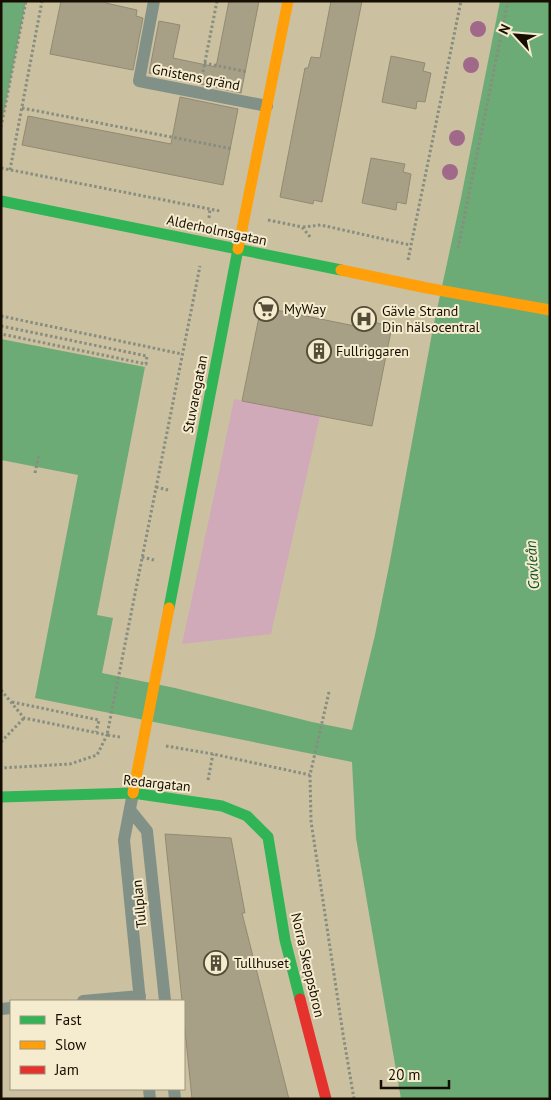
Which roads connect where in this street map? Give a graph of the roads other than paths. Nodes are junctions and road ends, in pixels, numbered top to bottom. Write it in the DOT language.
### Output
graph roads {
  1 [pos="154,1"];
  2 [pos="288,1"];
  3 [pos="267,106"];
  4 [pos="1,201"];
  5 [pos="239,250"];
  6 [pos="550,310"];
  7 [pos="133,792"];
  8 [pos="1,798"];
  9 [pos="130,810"];
  10 [pos="268,837"];
  11 [pos="140,999"];
  12 [pos="112,1000"];
  13 [pos="165,1000"];
  14 [pos="326,1099"];
  1 -- 3 [label="lane, Gnistens gränd"];
  2 -- 3 [label="street, Stuvaregatan"];
  3 -- 5 [label="street, Stuvaregatan"];
  4 -- 5 [label="street, Alderholmsgatan"];
  5 -- 6 [label="street, Alderholmsgatan"];
  5 -- 7 [label="street, Stuvaregatan"];
  7 -- 8 [label="street, Redargatan"];
  7 -- 9 [label="lane"];
  7 -- 10 [label="street, Redargatan"];
  9 -- 11 [label="lane"];
  9 -- 13 [label="lane, Tullplan"];
  10 -- 14 [label="street, Norra Skeppsbron"];
  11 -- 12 [label="lane"];
}
